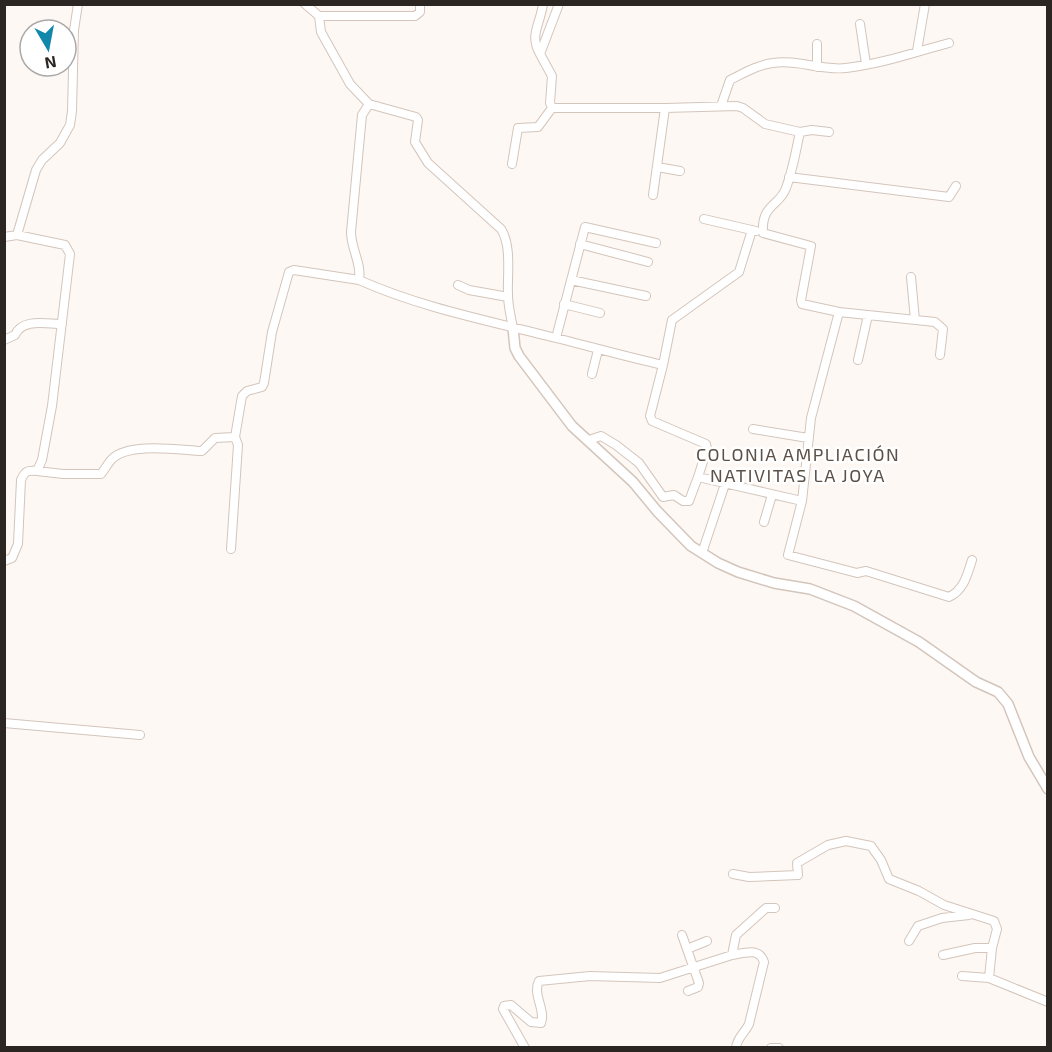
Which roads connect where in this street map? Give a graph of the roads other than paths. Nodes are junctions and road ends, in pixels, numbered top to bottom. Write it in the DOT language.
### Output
graph roads {
  1 [pos="78,4"];
  2 [pos="305,4"];
  3 [pos="420,4"];
  4 [pos="543,4"];
  5 [pos="559,4"];
  6 [pos="925,4"];
  7 [pos="319,15"];
  8 [pos="860,24"];
  9 [pos="949,43"];
  10 [pos="817,44"];
  11 [pos="917,51"];
  12 [pos="540,54"];
  13 [pos="866,64"];
  14 [pos="817,68"];
  15 [pos="369,104"];
  16 [pos="721,106"];
  17 [pos="552,108"];
  18 [pos="665,108"];
  19 [pos="800,132"];
  20 [pos="829,132"];
  21 [pos="512,164"];
  22 [pos="657,167"];
  23 [pos="680,171"];
  24 [pos="789,177"];
  25 [pos="956,186"];
  26 [pos="653,195"];
  27 [pos="704,219"];
  28 [pos="752,230"];
  29 [pos="763,233"];
  30 [pos="18,235"];
  31 [pos="4,237"];
  32 [pos="656,243"];
  33 [pos="580,244"];
  34 [pos="648,262"];
  35 [pos="911,277"];
  36 [pos="359,280"];
  37 [pos="571,280"];
  38 [pos="458,285"];
  39 [pos="646,296"];
  40 [pos="508,297"];
  41 [pos="564,303"];
  42 [pos="839,312"];
  43 [pos="600,313"];
  44 [pos="868,315"];
  45 [pos="915,320"];
  46 [pos="62,324"];
  47 [pos="513,328"];
  48 [pos="556,338"];
  49 [pos="4,340"];
  50 [pos="598,350"];
  51 [pos="940,355"];
  52 [pos="858,360"];
  53 [pos="663,365"];
  54 [pos="591,374"];
  55 [pos="753,429"];
  56 [pos="235,437"];
  57 [pos="808,438"];
  58 [pos="589,440"];
  59 [pos="37,471"];
  60 [pos="698,477"];
  61 [pos="725,484"];
  62 [pos="772,495"];
  63 [pos="802,501"];
  64 [pos="764,522"];
  65 [pos="231,549"];
  66 [pos="702,554"];
  67 [pos="972,560"];
  68 [pos="4,561"];
  69 [pos="4,723"];
  70 [pos="140,735"];
  71 [pos="1047,789"];
  72 [pos="733,874"];
  73 [pos="775,908"];
  74 [pos="970,914"];
  75 [pos="682,935"];
  76 [pos="707,941"];
  77 [pos="909,941"];
  78 [pos="992,948"];
  79 [pos="687,949"];
  80 [pos="732,955"];
  81 [pos="943,955"];
  82 [pos="694,966"];
  83 [pos="962,976"];
  84 [pos="989,978"];
  85 [pos="688,991"];
  86 [pos="1047,1002"];
  87 [pos="525,1047"];
  88 [pos="736,1047"];
  89 [pos="771,1047"];
  90 [pos="779,1047"];
  1 -- 30 [label="street"];
  2 -- 7 [label="street"];
  3 -- 7 [label="street"];
  4 -- 12 [label="street"];
  5 -- 12 [label="street"];
  6 -- 11 [label="street"];
  7 -- 15 [label="street"];
  8 -- 13 [label="street"];
  9 -- 11 [label="street"];
  10 -- 14 [label="street"];
  11 -- 13 [label="street"];
  12 -- 17 [label="street"];
  13 -- 14 [label="street"];
  14 -- 16 [label="street"];
  15 -- 36 [label="street"];
  15 -- 40 [label="street"];
  16 -- 18 [label="street"];
  16 -- 19 [label="street"];
  17 -- 18 [label="street"];
  17 -- 21 [label="street"];
  18 -- 22 [label="street"];
  19 -- 20 [label="street"];
  19 -- 24 [label="street"];
  22 -- 23 [label="street"];
  22 -- 26 [label="street"];
  24 -- 25 [label="street"];
  24 -- 29 [label="street"];
  27 -- 28 [label="street"];
  28 -- 29 [label="street"];
  28 -- 53 [label="street"];
  29 -- 42 [label="street"];
  30 -- 31 [label="street"];
  30 -- 46 [label="street"];
  32 -- 33 [label="street"];
  33 -- 34 [label="street"];
  33 -- 37 [label="street"];
  35 -- 45 [label="street"];
  36 -- 47 [label="street"];
  36 -- 56 [label="street"];
  37 -- 39 [label="street"];
  37 -- 41 [label="street"];
  38 -- 40 [label="street"];
  40 -- 47 [label="street"];
  41 -- 43 [label="street"];
  41 -- 48 [label="street"];
  42 -- 44 [label="street"];
  42 -- 57 [label="street"];
  44 -- 45 [label="street"];
  44 -- 52 [label="street"];
  45 -- 51 [label="street"];
  46 -- 49 [label="street"];
  46 -- 59 [label="street"];
  47 -- 48 [label="street"];
  47 -- 58 [label="street"];
  48 -- 50 [label="street"];
  50 -- 53 [label="street"];
  50 -- 54 [label="street"];
  53 -- 60 [label="street"];
  55 -- 57 [label="street"];
  56 -- 59 [label="street"];
  56 -- 65 [label="street"];
  57 -- 63 [label="street"];
  58 -- 60 [label="street"];
  58 -- 66 [label="street"];
  59 -- 68 [label="street"];
  60 -- 61 [label="street"];
  61 -- 62 [label="street"];
  61 -- 66 [label="street"];
  62 -- 63 [label="street"];
  62 -- 64 [label="street"];
  63 -- 67 [label="street"];
  66 -- 71 [label="street"];
  69 -- 70 [label="street"];
  72 -- 74 [label="street"];
  73 -- 80 [label="street"];
  74 -- 77 [label="street"];
  74 -- 78 [label="street"];
  75 -- 79 [label="street"];
  76 -- 79 [label="street"];
  78 -- 81 [label="street"];
  78 -- 84 [label="street"];
  79 -- 82 [label="street"];
  80 -- 82 [label="street"];
  80 -- 88 [label="street"];
  82 -- 85 [label="street"];
  82 -- 87 [label="street"];
  83 -- 84 [label="street"];
  84 -- 86 [label="street"];
  89 -- 90 [label="street"];
}
